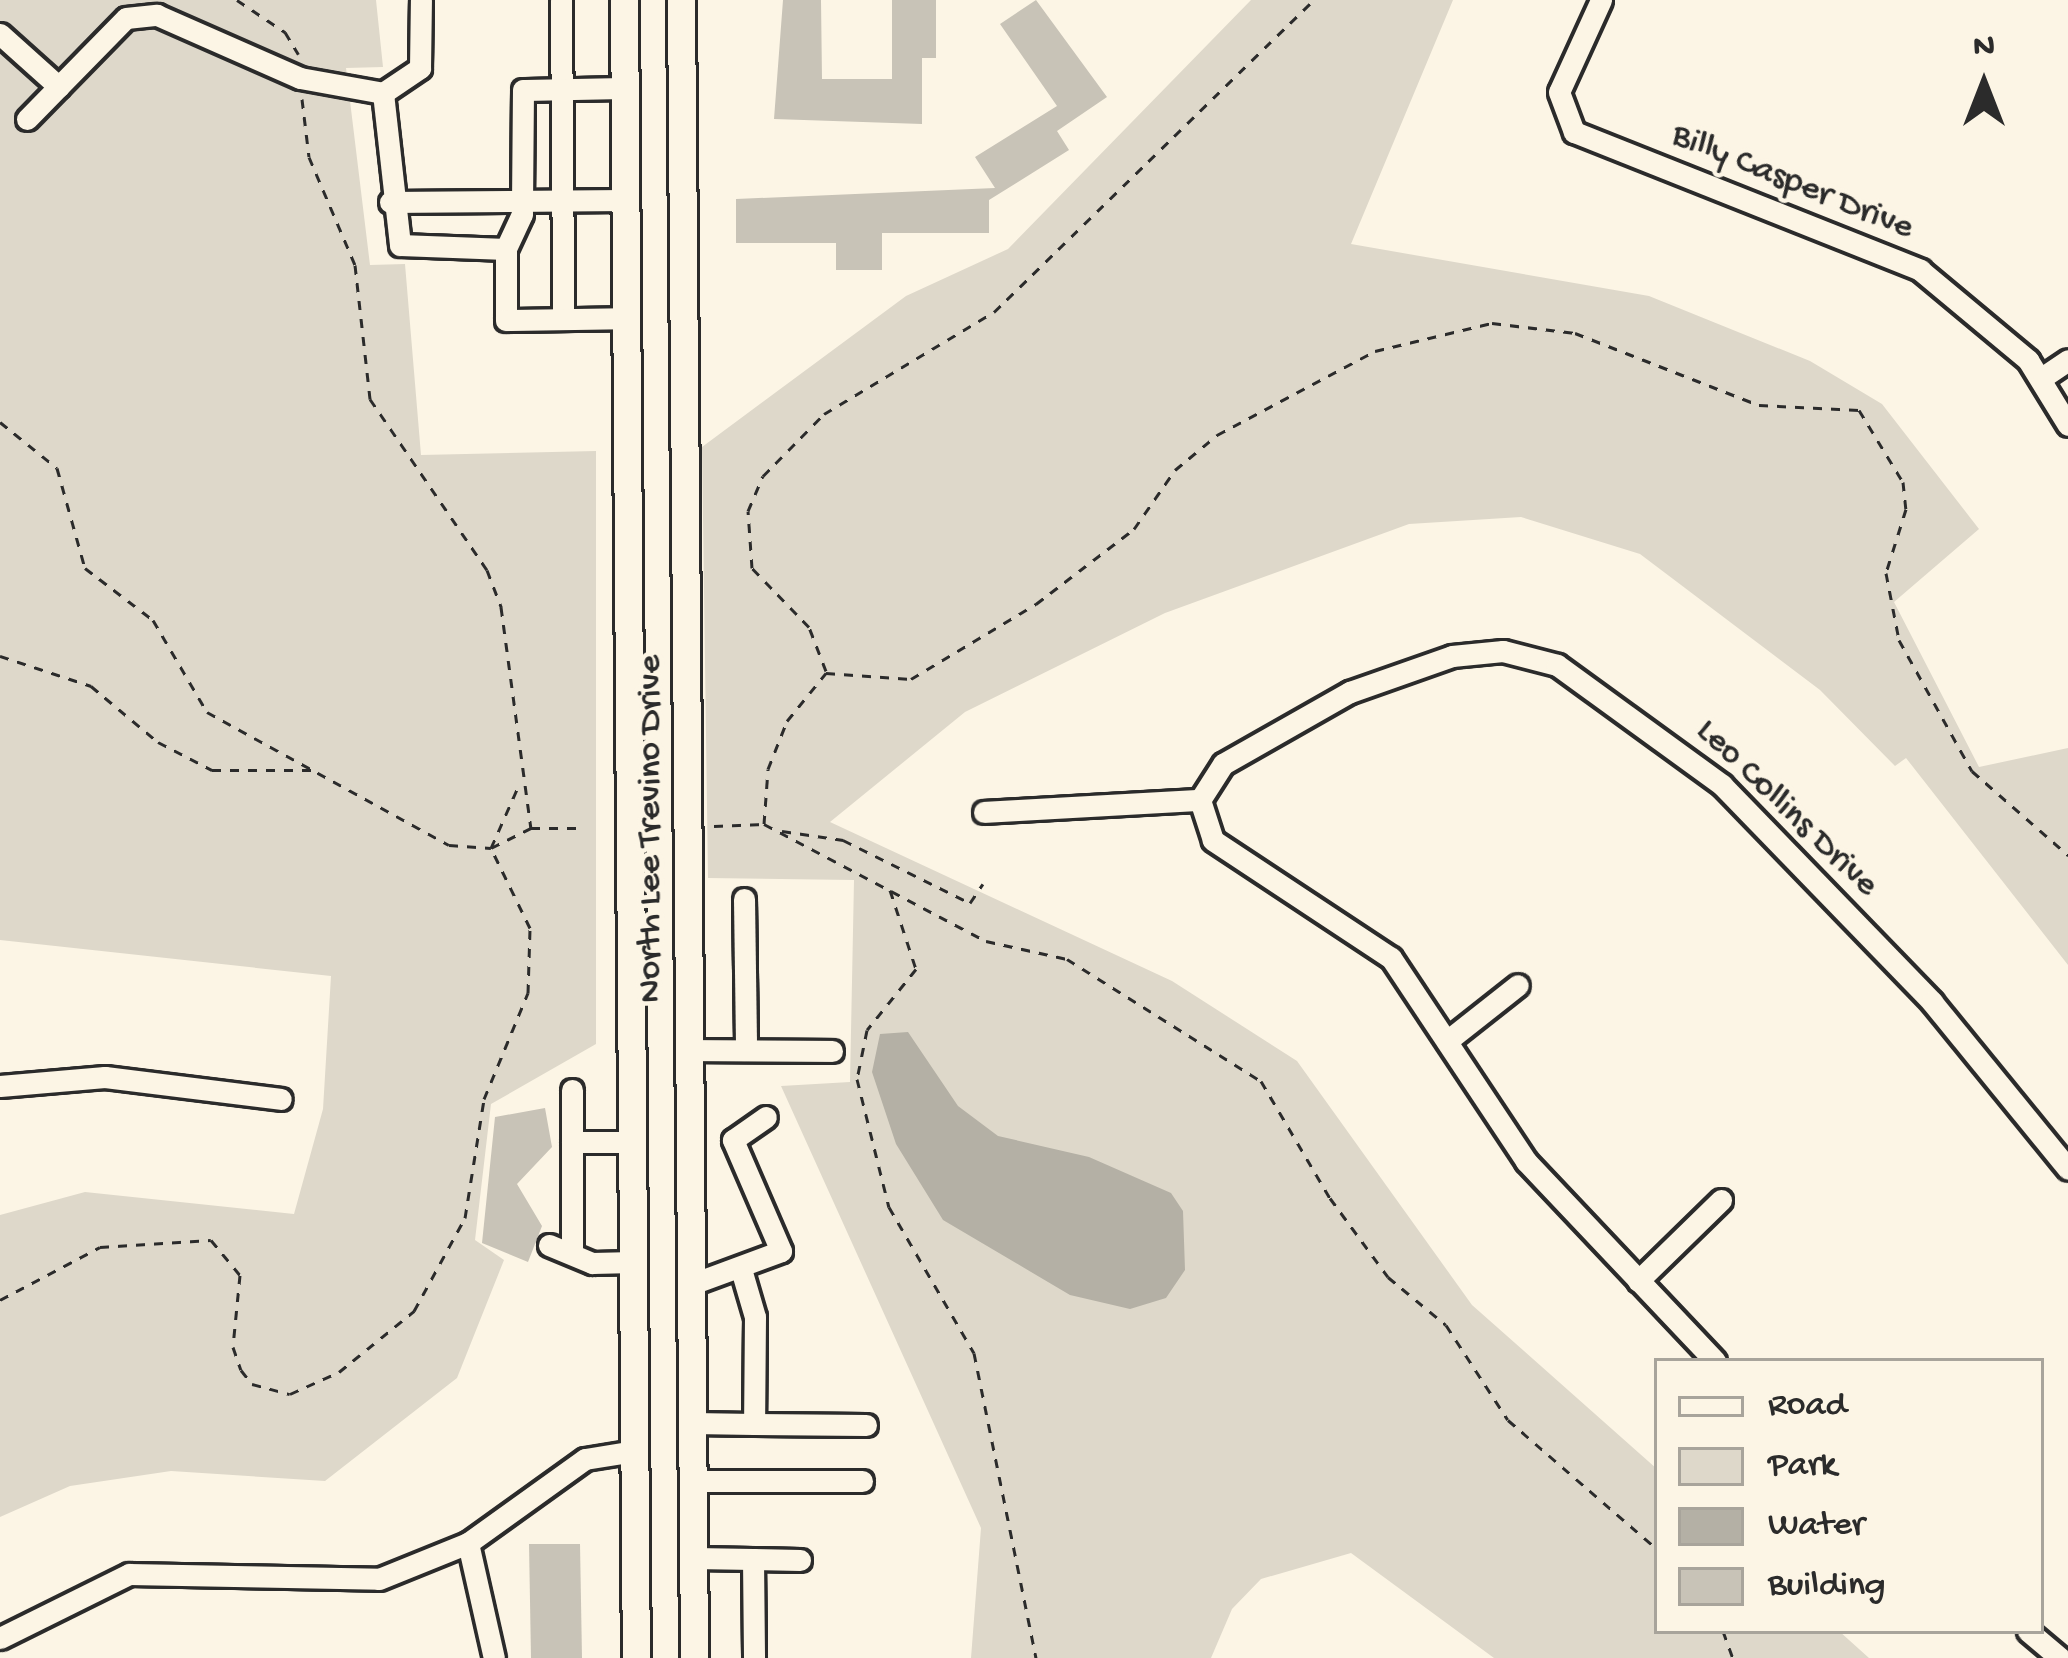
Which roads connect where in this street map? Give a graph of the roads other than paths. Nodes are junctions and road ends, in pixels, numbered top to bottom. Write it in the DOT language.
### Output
graph roads {
  1 [pos="110,0"];
  2 [pos="421,0"];
  3 [pos="561,0"];
  4 [pos="624,0"];
  5 [pos="681,0"];
  6 [pos="1600,0"];
  7 [pos="126,18"];
  8 [pos="0,34"];
  9 [pos="59,87"];
  10 [pos="562,88"];
  11 [pos="625,88"];
  12 [pos="383,93"];
  13 [pos="27,119"];
  14 [pos="626,200"];
  15 [pos="522,201"];
  16 [pos="562,201"];
  17 [pos="390,202"];
  18 [pos="506,249"];
  19 [pos="626,318"];
  20 [pos="563,319"];
  21 [pos="2068,360"];
  22 [pos="2043,377"];
  23 [pos="2068,424"];
  24 [pos="1200,800"];
  25 [pos="984,812"];
  26 [pos="744,899"];
  27 [pos="1518,985"];
  28 [pos="1447,1041"];
  29 [pos="690,1050"];
  30 [pos="746,1050"];
  31 [pos="832,1051"];
  32 [pos="0,1086"];
  33 [pos="572,1090"];
  34 [pos="281,1099"];
  35 [pos="766,1117"];
  36 [pos="733,1140"];
  37 [pos="572,1142"];
  38 [pos="633,1142"];
  39 [pos="690,1143"];
  40 [pos="2068,1168"];
  41 [pos="1720,1200"];
  42 [pos="549,1245"];
  43 [pos="572,1254"];
  44 [pos="634,1262"];
  45 [pos="741,1269"];
  46 [pos="1638,1281"];
  47 [pos="692,1284"];
  48 [pos="1712,1358"];
  49 [pos="693,1423"];
  50 [pos="754,1424"];
  51 [pos="866,1425"];
  52 [pos="635,1451"];
  53 [pos="694,1481"];
  54 [pos="862,1481"];
  55 [pos="468,1544"];
  56 [pos="694,1558"];
  57 [pos="753,1559"];
  58 [pos="800,1559"];
  59 [pos="2032,1634"];
  60 [pos="0,1638"];
  61 [pos="494,1658"];
  62 [pos="636,1658"];
  63 [pos="694,1658"];
  64 [pos="754,1658"];
  65 [pos="2060,1658"];
  1 -- 7 [label="street"];
  2 -- 12 [label="street"];
  3 -- 10 [label="street"];
  4 -- 11 [label="main road, North Lee Trevino Drive"];
  5 -- 29 [label="main road, North Lee Trevino Drive"];
  6 -- 22 [label="street, Billy Casper Drive"];
  7 -- 9 [label="street"];
  7 -- 12 [label="street"];
  8 -- 9 [label="street"];
  9 -- 13 [label="street"];
  10 -- 11 [label="street"];
  10 -- 15 [label="street"];
  10 -- 16 [label="street"];
  11 -- 14 [label="main road, North Lee Trevino Drive"];
  12 -- 17 [label="street"];
  14 -- 16 [label="street"];
  14 -- 19 [label="main road, North Lee Trevino Drive"];
  15 -- 16 [label="street"];
  15 -- 17 [label="street"];
  15 -- 18 [label="street"];
  16 -- 20 [label="street"];
  17 -- 18 [label="street"];
  18 -- 20 [label="street"];
  19 -- 20 [label="street"];
  19 -- 38 [label="main road, North Lee Trevino Drive"];
  21 -- 22 [label="street"];
  22 -- 23 [label="street, Billy Casper Drive"];
  24 -- 25 [label="street"];
  24 -- 28 [label="street"];
  24 -- 40 [label="street, Leo Collins Drive"];
  26 -- 30 [label="street"];
  27 -- 28 [label="street"];
  28 -- 46 [label="street"];
  29 -- 30 [label="street"];
  29 -- 39 [label="main road, North Lee Trevino Drive"];
  30 -- 31 [label="street"];
  32 -- 34 [label="street"];
  33 -- 37 [label="street"];
  35 -- 36 [label="street"];
  36 -- 39 [label="street"];
  36 -- 45 [label="street"];
  37 -- 38 [label="street"];
  37 -- 43 [label="street"];
  38 -- 44 [label="main road, North Lee Trevino Drive"];
  39 -- 47 [label="main road, North Lee Trevino Drive"];
  41 -- 46 [label="street"];
  42 -- 43 [label="street"];
  43 -- 44 [label="street"];
  44 -- 52 [label="main road, North Lee Trevino Drive"];
  45 -- 47 [label="street"];
  45 -- 50 [label="street"];
  46 -- 48 [label="street"];
  47 -- 49 [label="main road, North Lee Trevino Drive"];
  49 -- 50 [label="street"];
  49 -- 53 [label="main road, North Lee Trevino Drive"];
  50 -- 51 [label="street"];
  52 -- 55 [label="street"];
  52 -- 62 [label="main road, North Lee Trevino Drive"];
  53 -- 54 [label="street"];
  53 -- 56 [label="main road, North Lee Trevino Drive"];
  55 -- 60 [label="street"];
  55 -- 61 [label="street"];
  56 -- 57 [label="street"];
  56 -- 63 [label="main road, North Lee Trevino Drive"];
  57 -- 58 [label="street"];
  57 -- 64 [label="street"];
  59 -- 65 [label="street"];
}
